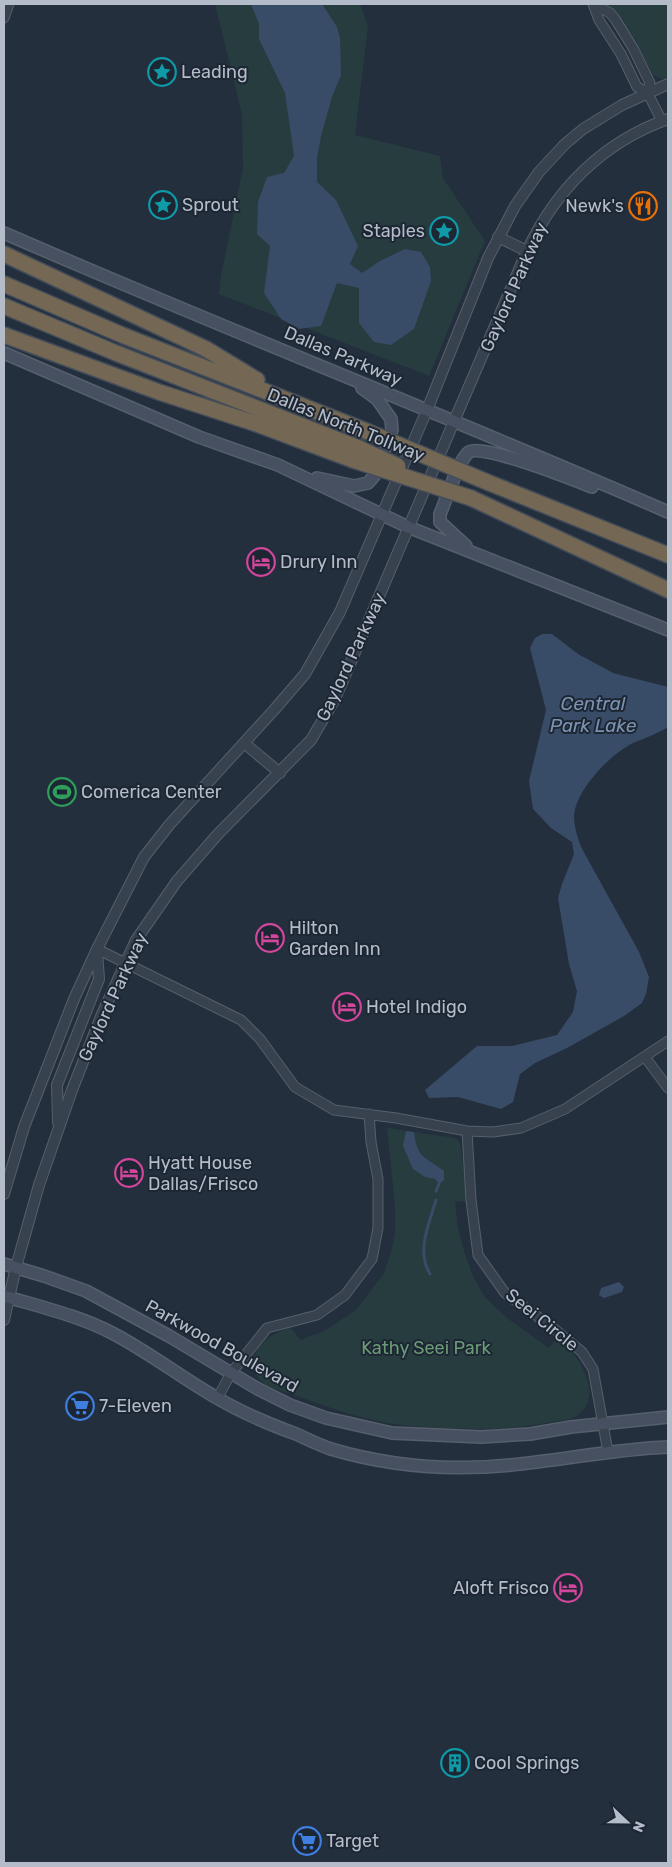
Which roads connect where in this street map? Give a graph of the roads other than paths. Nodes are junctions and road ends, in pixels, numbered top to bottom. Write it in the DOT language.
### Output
graph roads {
  1 [pos="9,4"];
  2 [pos="593,4"];
  3 [pos="4,18"];
  4 [pos="668,84"];
  5 [pos="647,92"];
  6 [pos="665,120"];
  7 [pos="4,233"];
  8 [pos="498,237"];
  9 [pos="527,251"];
  10 [pos="4,254"];
  11 [pos="4,284"];
  12 [pos="4,306"];
  13 [pos="4,335"];
  14 [pos="4,353"];
  15 [pos="347,377"];
  16 [pos="290,400"];
  17 [pos="427,410"];
  18 [pos="454,420"];
  19 [pos="356,454"];
  20 [pos="278,465"];
  21 [pos="624,492"];
  22 [pos="668,512"];
  23 [pos="382,515"];
  24 [pos="408,527"];
  25 [pos="474,552"];
  26 [pos="668,555"];
  27 [pos="668,590"];
  28 [pos="668,630"];
  29 [pos="244,743"];
  30 [pos="280,773"];
  31 [pos="97,949"];
  32 [pos="125,963"];
  33 [pos="668,1041"];
  34 [pos="645,1057"];
  35 [pos="668,1088"];
  36 [pos="369,1114"];
  37 [pos="58,1130"];
  38 [pos="467,1132"];
  39 [pos="4,1194"];
  40 [pos="4,1264"];
  41 [pos="16,1268"];
  42 [pos="6,1297"];
  43 [pos="4,1320"];
  44 [pos="232,1373"];
  45 [pos="217,1399"];
  46 [pos="668,1417"];
  47 [pos="603,1423"];
  48 [pos="668,1447"];
  49 [pos="608,1452"];
  1 -- 3 [label="street"];
  2 -- 5 [label="street"];
  2 -- 5 [label="street"];
  4 -- 5 [label="street, Gaylord Parkway"];
  5 -- 6 [label="street"];
  5 -- 8 [label="street, Gaylord Parkway"];
  6 -- 9 [label="street, Gaylord Parkway"];
  7 -- 15 [label="main road, Dallas Parkway"];
  8 -- 9 [label="street"];
  8 -- 17 [label="street, Gaylord Parkway"];
  9 -- 18 [label="street, Gaylord Parkway"];
  10 -- 16 [label="highway"];
  11 -- 16 [label="highway, Dallas North Tollway"];
  12 -- 19 [label="highway, Dallas North Tollway"];
  13 -- 19 [label="highway"];
  14 -- 20 [label="main road"];
  15 -- 17 [label="main road, Dallas Parkway"];
  15 -- 20 [label="main road"];
  16 -- 26 [label="highway, Dallas North Tollway, bridge"];
  17 -- 18 [label="main road, Dallas Parkway"];
  17 -- 23 [label="street, Gaylord Parkway"];
  18 -- 21 [label="main road, Dallas Parkway"];
  18 -- 24 [label="street, Gaylord Parkway"];
  19 -- 27 [label="highway, Dallas North Tollway, bridge"];
  20 -- 23 [label="main road"];
  21 -- 22 [label="main road, Dallas Parkway"];
  21 -- 25 [label="main road"];
  23 -- 24 [label="main road"];
  23 -- 29 [label="street, Gaylord Parkway"];
  24 -- 25 [label="main road"];
  24 -- 30 [label="street, Gaylord Parkway"];
  25 -- 28 [label="main road"];
  29 -- 30 [label="street"];
  29 -- 31 [label="street, Gaylord Parkway"];
  30 -- 32 [label="street, Gaylord Parkway"];
  31 -- 32 [label="street"];
  31 -- 37 [label="street"];
  31 -- 39 [label="street, Gaylord Parkway"];
  32 -- 36 [label="street"];
  32 -- 37 [label="street, Gaylord Parkway"];
  33 -- 34 [label="street"];
  34 -- 35 [label="street"];
  34 -- 38 [label="street"];
  36 -- 38 [label="street"];
  36 -- 44 [label="street"];
  37 -- 41 [label="street, Gaylord Parkway"];
  38 -- 47 [label="street, Seei Circle"];
  40 -- 41 [label="main road, Parkwood Boulevard"];
  41 -- 42 [label="street, Gaylord Parkway"];
  41 -- 44 [label="main road, Parkwood Boulevard"];
  42 -- 43 [label="street, Gaylord Parkway"];
  42 -- 45 [label="main road"];
  44 -- 45 [label="street"];
  44 -- 47 [label="main road, Parkwood Boulevard"];
  45 -- 49 [label="main road"];
  46 -- 47 [label="main road, Parkwood Boulevard"];
  47 -- 49 [label="street, Seei Circle"];
  48 -- 49 [label="main road"];
}
